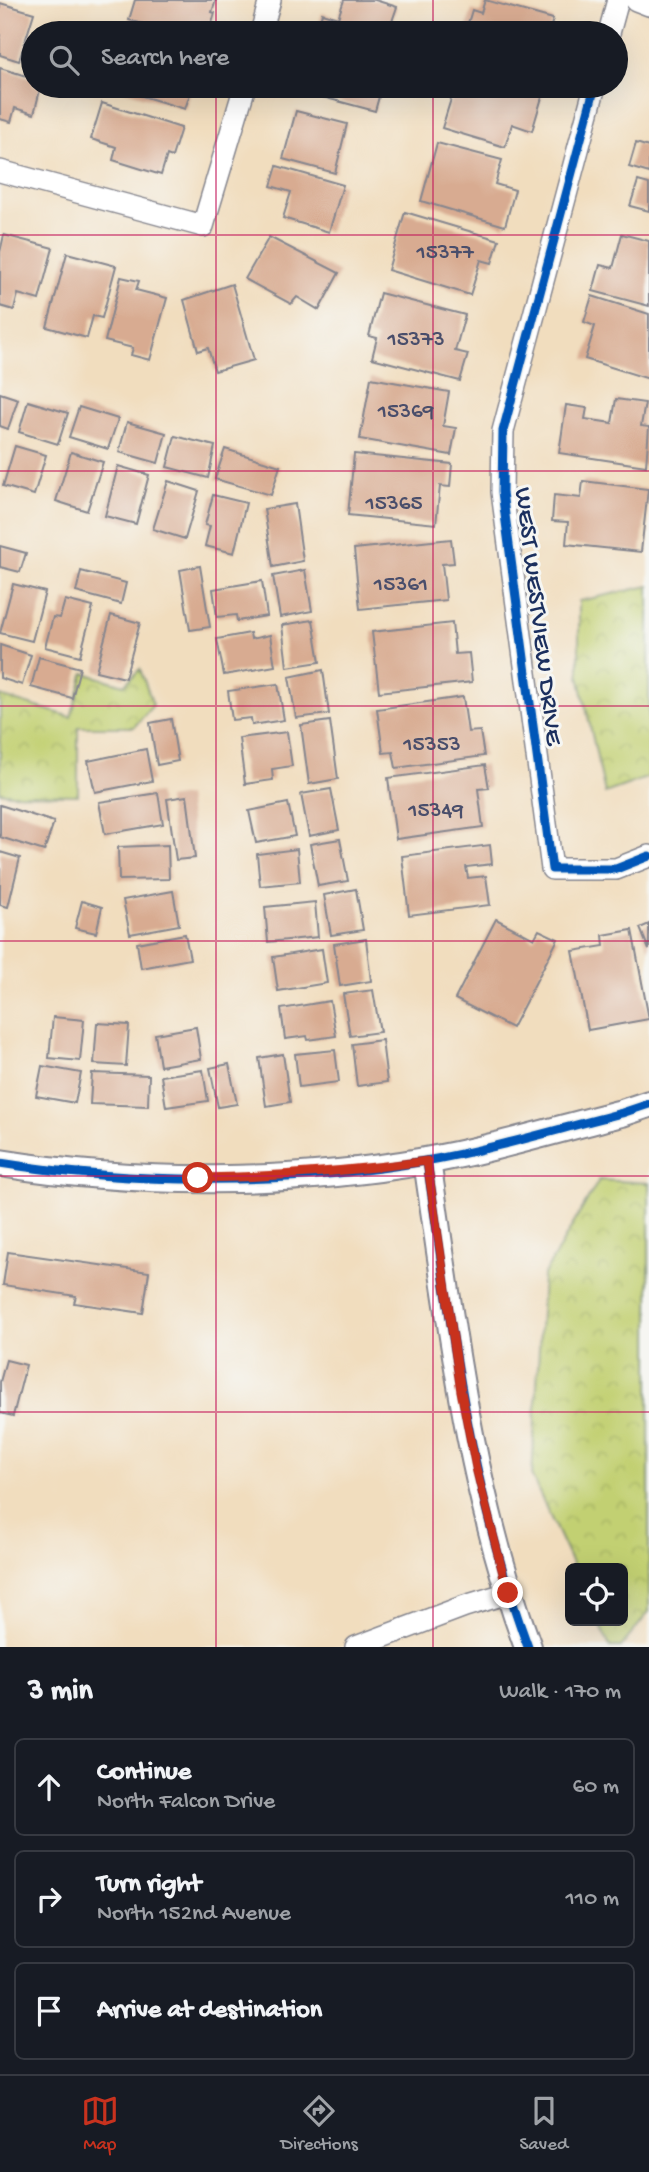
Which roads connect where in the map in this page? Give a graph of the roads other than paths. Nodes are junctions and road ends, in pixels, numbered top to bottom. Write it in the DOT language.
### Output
graph roads {
  1 [pos="270,0"];
  2 [pos="618,0"];
  3 [pos="636,0"];
  4 [pos="649,5"];
  5 [pos="264,21"];
  6 [pos="612,21"];
  7 [pos="241,98"];
  8 [pos="592,98"];
  9 [pos="0,171"];
  10 [pos="649,856"];
  11 [pos="649,1104"];
  12 [pos="427,1161"];
  13 [pos="0,1163"];
  14 [pos="508,1593"];
  15 [pos="356,1647"];
  16 [pos="528,1647"];
  1 -- 5 [label="street"];
  2 -- 6 [label="street"];
  3 -- 4 [label="street"];
  7 -- 9 [label="street"];
  8 -- 10 [label="street, WEST WESTVIEW DRIVE"];
  11 -- 12 [label="street"];
  12 -- 13 [label="street"];
  12 -- 14 [label="street"];
  14 -- 15 [label="street"];
  14 -- 16 [label="street"];
}
